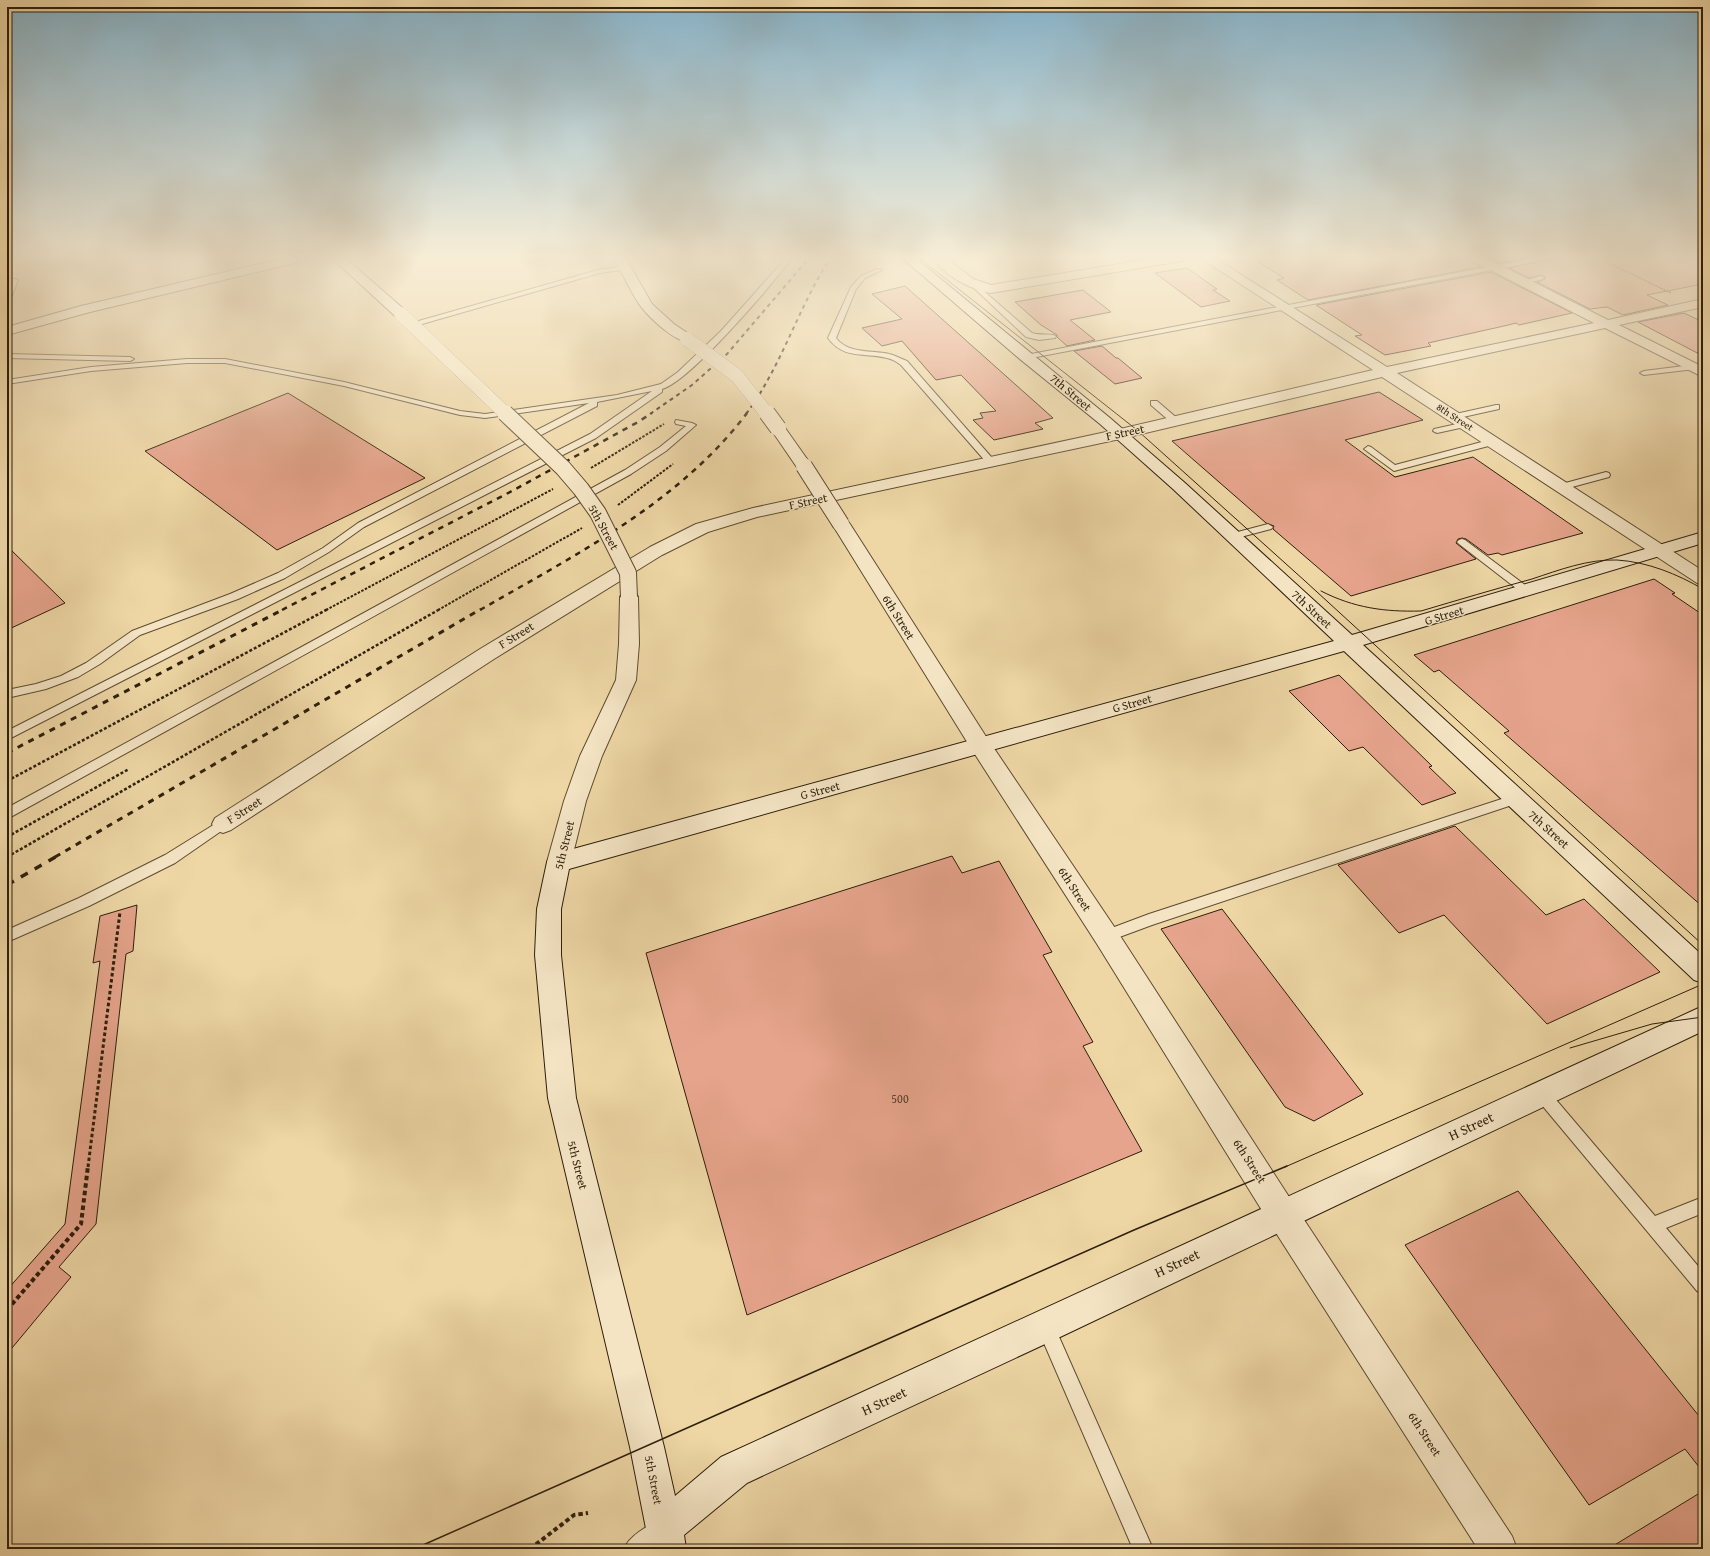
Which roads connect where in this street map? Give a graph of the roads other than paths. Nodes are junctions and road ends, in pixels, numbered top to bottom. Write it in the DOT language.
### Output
graph roads {
  1 [pos="418,330"];
  2 [pos="673,330"];
  3 [pos="727,330"];
  4 [pos="836,330"];
  5 [pos="993,330"];
  6 [pos="1023,330"];
  7 [pos="1170,330"];
  8 [pos="1318,330"];
  9 [pos="1580,330"];
  10 [pos="1617,330"];
  11 [pos="1052,336"];
  12 [pos="7,356"];
  13 [pos="1026,357"];
  14 [pos="225,361"];
  15 [pos="1698,370"];
  16 [pos="1384,372"];
  17 [pos="1644,373"];
  18 [pos="7,382"];
  19 [pos="664,386"];
  20 [pos="603,399"];
  21 [pos="1154,404"];
  22 [pos="1496,407"];
  23 [pos="1460,420"];
  24 [pos="1175,421"];
  25 [pos="679,422"];
  26 [pos="1437,431"];
  27 [pos="1120,434"];
  28 [pos="1493,442"];
  29 [pos="1368,450"];
  30 [pos="657,453"];
  31 [pos="669,457"];
  32 [pos="990,461"];
  33 [pos="1606,475"];
  34 [pos="1561,487"];
  35 [pos="1268,527"];
  36 [pos="1233,536"];
  37 [pos="1703,537"];
  38 [pos="1462,542"];
  39 [pos="1657,550"];
  40 [pos="1703,579"];
  41 [pos="1525,590"];
  42 [pos="1349,643"];
  43 [pos="7,694"];
  44 [pos="7,736"];
  45 [pos="980,746"];
  46 [pos="1517,799"];
  47 [pos="7,814"];
  48 [pos="223,824"];
  49 [pos="559,862"];
  50 [pos="7,936"];
  51 [pos="1106,936"];
  52 [pos="1703,972"];
  53 [pos="1703,1018"];
  54 [pos="1541,1094"];
  55 [pos="1703,1205"];
  56 [pos="1282,1214"];
  57 [pos="1653,1225"];
  58 [pos="1703,1285"];
  59 [pos="1046,1326"];
  60 [pos="666,1539"];
  61 [pos="634,1549"];
  62 [pos="1143,1549"];
  63 [pos="1499,1549"];
  1 -- 49 [label="street, 5th Street, bridge"];
  2 -- 45 [label="street, 6th Street, bridge"];
  3 -- 19 [label="lane"];
  4 -- 32 [label="lane"];
  5 -- 13 [label="street, 7th Street"];
  6 -- 11 [label="lane"];
  7 -- 13 [label="lane"];
  8 -- 16 [label="street, 8th Street"];
  9 -- 16 [label="street, F Street"];
  10 -- 15 [label="street"];
  12 -- 14 [label="lane"];
  13 -- 27 [label="street, 7th Street"];
  14 -- 18 [label="lane"];
  14 -- 20 [label="lane"];
  15 -- 17 [label="lane"];
  16 -- 23 [label="street, 8th Street"];
  16 -- 24 [label="street, F Street"];
  19 -- 20 [label="lane"];
  19 -- 44 [label="lane"];
  20 -- 43 [label="lane"];
  21 -- 24 [label="lane"];
  22 -- 23 [label="lane"];
  23 -- 26 [label="lane"];
  23 -- 28 [label="street, 8th Street"];
  24 -- 27 [label="street, F Street"];
  25 -- 30 [label="lane"];
  27 -- 32 [label="street, F Street"];
  27 -- 36 [label="street, 7th Street"];
  28 -- 29 [label="lane"];
  28 -- 34 [label="street, 8th Street"];
  30 -- 31 [label="lane"];
  30 -- 47 [label="lane"];
  32 -- 48 [label="street, F Street"];
  33 -- 34 [label="lane"];
  34 -- 39 [label="street, 8th Street"];
  35 -- 36 [label="lane"];
  36 -- 42 [label="street, 7th Street"];
  37 -- 39 [label="street, G Street"];
  38 -- 41 [label="lane"];
  39 -- 40 [label="street, 8th Street"];
  39 -- 41 [label="street, G Street"];
  41 -- 42 [label="street, G Street"];
  42 -- 45 [label="street, G Street"];
  42 -- 46 [label="street, 7th Street"];
  45 -- 49 [label="street, G Street"];
  45 -- 51 [label="street, 6th Street"];
  46 -- 51 [label="lane"];
  46 -- 52 [label="street, 7th Street"];
  48 -- 50 [label="lane, F Street"];
  49 -- 60 [label="street, 5th Street"];
  51 -- 56 [label="street, 6th Street"];
  53 -- 54 [label="street, H Street"];
  54 -- 56 [label="street, H Street"];
  54 -- 57 [label="lane"];
  55 -- 57 [label="lane"];
  56 -- 59 [label="street, H Street"];
  56 -- 63 [label="street, 6th Street"];
  57 -- 58 [label="lane"];
  59 -- 60 [label="street, H Street"];
  59 -- 62 [label="lane"];
  60 -- 61 [label="lane"];
}
